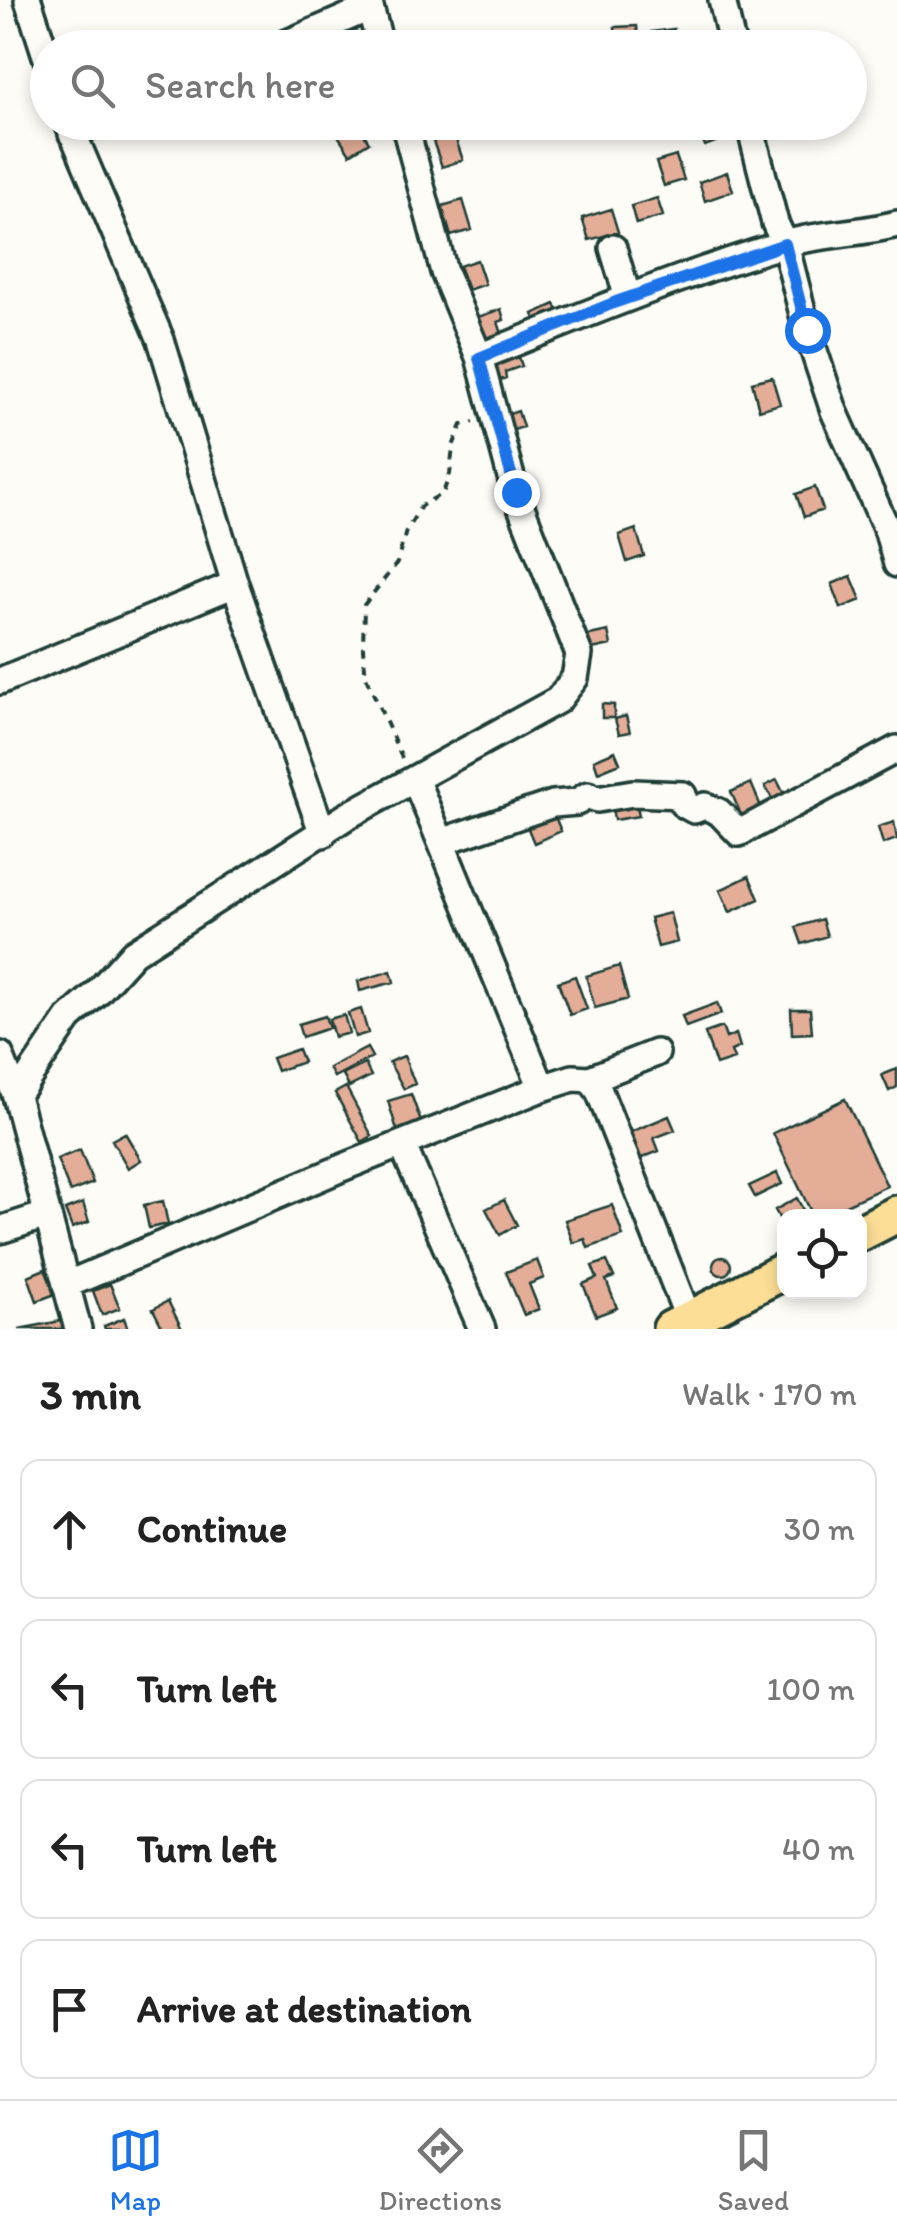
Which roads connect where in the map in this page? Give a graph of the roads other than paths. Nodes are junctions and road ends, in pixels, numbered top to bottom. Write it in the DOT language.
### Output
graph roads {
  1 [pos="28,0"];
  2 [pos="722,0"];
  3 [pos="368,4"];
  4 [pos="38,30"];
  5 [pos="314,30"];
  6 [pos="376,30"];
  7 [pos="728,30"];
  8 [pos="75,140"];
  9 [pos="409,140"];
  10 [pos="754,140"];
  11 [pos="897,224"];
  12 [pos="785,244"];
  13 [pos="613,248"];
  14 [pos="628,298"];
  15 [pos="479,358"];
  16 [pos="897,564"];
  17 [pos="235,584"];
  18 [pos="0,681"];
  19 [pos="897,749"];
  20 [pos="415,779"];
  21 [pos="322,834"];
  22 [pos="441,842"];
  23 [pos="656,1052"];
  24 [pos="0,1054"];
  25 [pos="590,1078"];
  26 [pos="542,1088"];
  27 [pos="16,1096"];
  28 [pos="402,1144"];
  29 [pos="897,1214"];
  30 [pos="46,1215"];
  31 [pos="867,1229"];
  32 [pos="0,1230"];
  33 [pos="777,1275"];
  34 [pos="66,1285"];
  35 [pos="680,1324"];
  36 [pos="78,1329"];
  37 [pos="482,1329"];
  1 -- 4 [label="street"];
  2 -- 7 [label="street"];
  3 -- 5 [label="street"];
  3 -- 6 [label="street"];
  8 -- 17 [label="street"];
  9 -- 15 [label="street"];
  10 -- 12 [label="street"];
  11 -- 12 [label="street"];
  12 -- 14 [label="street"];
  12 -- 16 [label="street"];
  13 -- 14 [label="street"];
  14 -- 15 [label="street"];
  15 -- 20 [label="street"];
  17 -- 18 [label="street"];
  17 -- 21 [label="street"];
  19 -- 22 [label="street"];
  20 -- 21 [label="street"];
  20 -- 22 [label="street"];
  21 -- 27 [label="street"];
  22 -- 26 [label="street"];
  23 -- 25 [label="street"];
  24 -- 27 [label="street"];
  25 -- 26 [label="street"];
  25 -- 35 [label="street"];
  26 -- 28 [label="street"];
  27 -- 30 [label="street"];
  28 -- 34 [label="street"];
  28 -- 37 [label="street"];
  29 -- 31 [label="highway"];
  30 -- 32 [label="street"];
  30 -- 34 [label="street"];
  33 -- 35 [label="highway"];
  34 -- 36 [label="street"];
}
